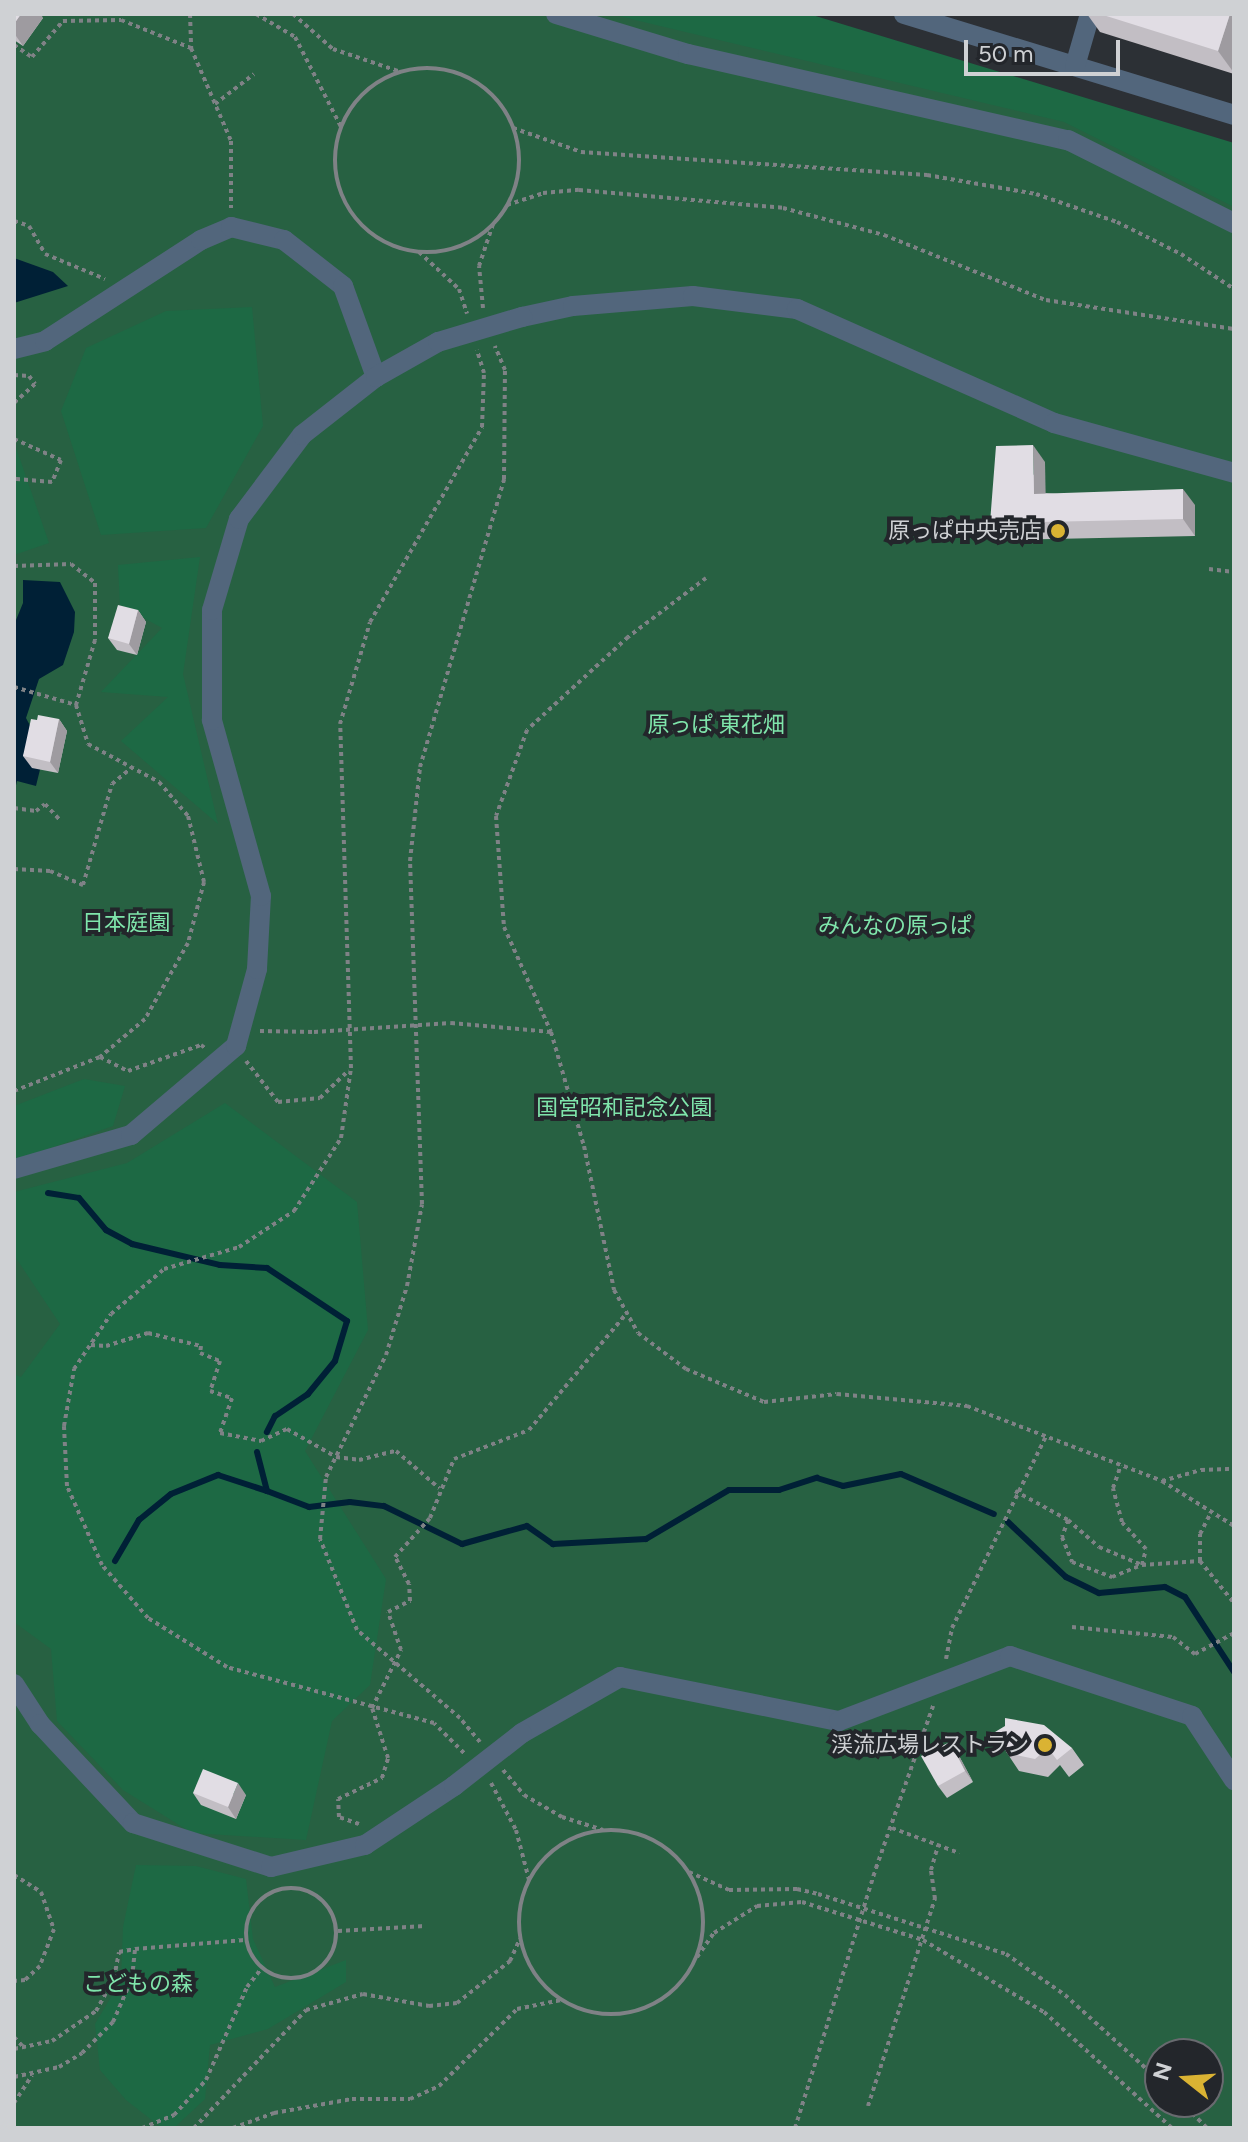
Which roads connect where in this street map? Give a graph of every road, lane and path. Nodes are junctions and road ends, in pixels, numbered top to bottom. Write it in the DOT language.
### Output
graph roads {
  1 [pos="190,14"];
  2 [pos="256,14"];
  3 [pos="293,14"];
  4 [pos="556,14"];
  5 [pos="904,14"];
  6 [pos="1090,14"];
  7 [pos="956,22"];
  8 [pos="14,45"];
  9 [pos="191,48"];
  10 [pos="1075,66"];
  11 [pos="400,72"];
  12 [pos="254,74"];
  13 [pos="215,104"];
  14 [pos="1234,115"];
  15 [pos="341,127"];
  16 [pos="513,128"];
  17 [pos="507,205"];
  18 [pos="14,221"];
  19 [pos="1234,223"];
  20 [pos="493,224"];
  21 [pos="231,227"];
  22 [pos="419,252"];
  23 [pos="126,288"];
  24 [pos="1234,289"];
  25 [pos="468,317"];
  26 [pos="484,318"];
  27 [pos="1234,329"];
  28 [pos="494,344"];
  29 [pos="476,345"];
  30 [pos="14,349"];
  31 [pos="14,375"];
  32 [pos="376,377"];
  33 [pos="14,403"];
  34 [pos="14,439"];
  35 [pos="1234,473"];
  36 [pos="14,479"];
  37 [pos="14,566"];
  38 [pos="1209,569"];
  39 [pos="1234,572"];
  40 [pos="706,578"];
  41 [pos="14,687"];
  42 [pos="76,705"];
  43 [pos="132,767"];
  44 [pos="14,808"];
  45 [pos="61,821"];
  46 [pos="14,869"];
  47 [pos="551,1032"];
  48 [pos="233,1046"];
  49 [pos="100,1057"];
  50 [pos="351,1068"];
  51 [pos="14,1091"];
  52 [pos="14,1169"];
  53 [pos="627,1313"];
  54 [pos="91,1345"];
  55 [pos="1046,1436"];
  56 [pos="336,1457"];
  57 [pos="1121,1465"];
  58 [pos="1234,1469"];
  59 [pos="1162,1481"];
  60 [pos="439,1488"];
  61 [pos="1015,1491"];
  62 [pos="1211,1512"];
  63 [pos="1068,1520"];
  64 [pos="1234,1526"];
  65 [pos="1200,1561"];
  66 [pos="1142,1565"];
  67 [pos="1234,1603"];
  68 [pos="1072,1627"];
  69 [pos="1231,1634"];
  70 [pos="396,1667"];
  71 [pos="942,1680"];
  72 [pos="14,1684"];
  73 [pos="372,1708"];
  74 [pos="488,1751"];
  75 [pos="466,1755"];
  76 [pos="497,1762"];
  77 [pos="487,1776"];
  78 [pos="1234,1780"];
  79 [pos="892,1828"];
  80 [pos="603,1830"];
  81 [pos="365,1845"];
  82 [pos="938,1845"];
  83 [pos="959,1853"];
  84 [pos="687,1871"];
  85 [pos="14,1875"];
  86 [pos="529,1880"];
  87 [pos="425,1926"];
  88 [pos="922,1927"];
  89 [pos="338,1931"];
  90 [pos="520,1939"];
  91 [pos="919,1939"];
  92 [pos="245,1940"];
  93 [pos="135,1949"];
  94 [pos="694,1961"];
  95 [pos="261,1969"];
  96 [pos="14,1981"];
  97 [pos="561,2000"];
  98 [pos="14,2037"];
  99 [pos="14,2049"];
  100 [pos="25,2049"];
  101 [pos="1144,2067"];
  102 [pos="32,2075"];
  103 [pos="14,2077"];
  104 [pos="14,2103"];
  105 [pos="868,2106"];
  106 [pos="142,2128"];
  107 [pos="194,2128"];
  108 [pos="233,2128"];
  109 [pos="795,2128"];
  110 [pos="1172,2128"];
  1 -- 9 [label="path"];
  2 -- 15 [label="path"];
  3 -- 11 [label="path"];
  4 -- 19 [label="street"];
  5 -- 7 [label="street"];
  6 -- 10 [label="street"];
  7 -- 10 [label="street"];
  8 -- 9 [label="path"];
  9 -- 13 [label="path"];
  10 -- 14 [label="street"];
  11 -- 15 [label="path"];
  11 -- 16 [label="path"];
  12 -- 13 [label="path"];
  13 -- 21 [label="path"];
  15 -- 22 [label="path"];
  16 -- 17 [label="path"];
  16 -- 24 [label="path"];
  17 -- 20 [label="path"];
  17 -- 27 [label="path"];
  18 -- 23 [label="path"];
  20 -- 22 [label="path"];
  20 -- 26 [label="path"];
  21 -- 23 [label="street"];
  21 -- 32 [label="street"];
  22 -- 25 [label="path"];
  23 -- 30 [label="street"];
  28 -- 56 [label="path"];
  29 -- 50 [label="path"];
  31 -- 33 [label="path"];
  32 -- 35 [label="street, bridge"];
  32 -- 48 [label="street"];
  34 -- 36 [label="path"];
  37 -- 42 [label="path"];
  38 -- 39 [label="path"];
  40 -- 47 [label="path"];
  41 -- 42 [label="path"];
  42 -- 43 [label="path"];
  43 -- 46 [label="path"];
  43 -- 49 [label="path"];
  44 -- 45 [label="path"];
  47 -- 48 [label="path, bridge"];
  47 -- 53 [label="path"];
  48 -- 49 [label="path"];
  48 -- 50 [label="path"];
  48 -- 52 [label="street"];
  49 -- 51 [label="path"];
  50 -- 54 [label="path"];
  53 -- 55 [label="path"];
  53 -- 60 [label="path"];
  54 -- 56 [label="path"];
  54 -- 73 [label="path"];
  55 -- 57 [label="path"];
  55 -- 61 [label="path"];
  56 -- 60 [label="path"];
  56 -- 70 [label="path"];
  57 -- 59 [label="path"];
  57 -- 66 [label="path"];
  58 -- 59 [label="path"];
  59 -- 62 [label="path"];
  60 -- 70 [label="path"];
  61 -- 63 [label="path"];
  61 -- 71 [label="path"];
  62 -- 64 [label="path"];
  62 -- 65 [label="path"];
  63 -- 66 [label="path"];
  63 -- 66 [label="path"];
  65 -- 66 [label="path"];
  65 -- 67 [label="path"];
  68 -- 69 [label="path"];
  70 -- 73 [label="path"];
  70 -- 74 [label="path"];
  71 -- 78 [label="street"];
  71 -- 79 [label="path"];
  71 -- 81 [label="street, bridge"];
  72 -- 81 [label="street"];
  73 -- 75 [label="path"];
  73 -- 81 [label="path"];
  76 -- 80 [label="path"];
  77 -- 86 [label="path"];
  79 -- 82 [label="path"];
  79 -- 109 [label="path, bridge"];
  80 -- 84 [label="path"];
  80 -- 86 [label="path"];
  82 -- 83 [label="path"];
  82 -- 88 [label="path"];
  84 -- 88 [label="path"];
  84 -- 94 [label="path"];
  85 -- 96 [label="path"];
  86 -- 90 [label="path"];
  87 -- 89 [label="path"];
  88 -- 91 [label="path"];
  88 -- 101 [label="path"];
  89 -- 92 [label="path"];
  89 -- 95 [label="path"];
  90 -- 97 [label="path"];
  90 -- 107 [label="path"];
  91 -- 94 [label="path"];
  91 -- 105 [label="path"];
  91 -- 110 [label="path"];
  92 -- 93 [label="path"];
  92 -- 95 [label="path"];
  93 -- 100 [label="path"];
  93 -- 102 [label="path"];
  94 -- 97 [label="path"];
  95 -- 106 [label="path"];
  97 -- 108 [label="path"];
  98 -- 100 [label="path"];
  99 -- 100 [label="path"];
  102 -- 103 [label="path"];
  102 -- 104 [label="path"];
}
